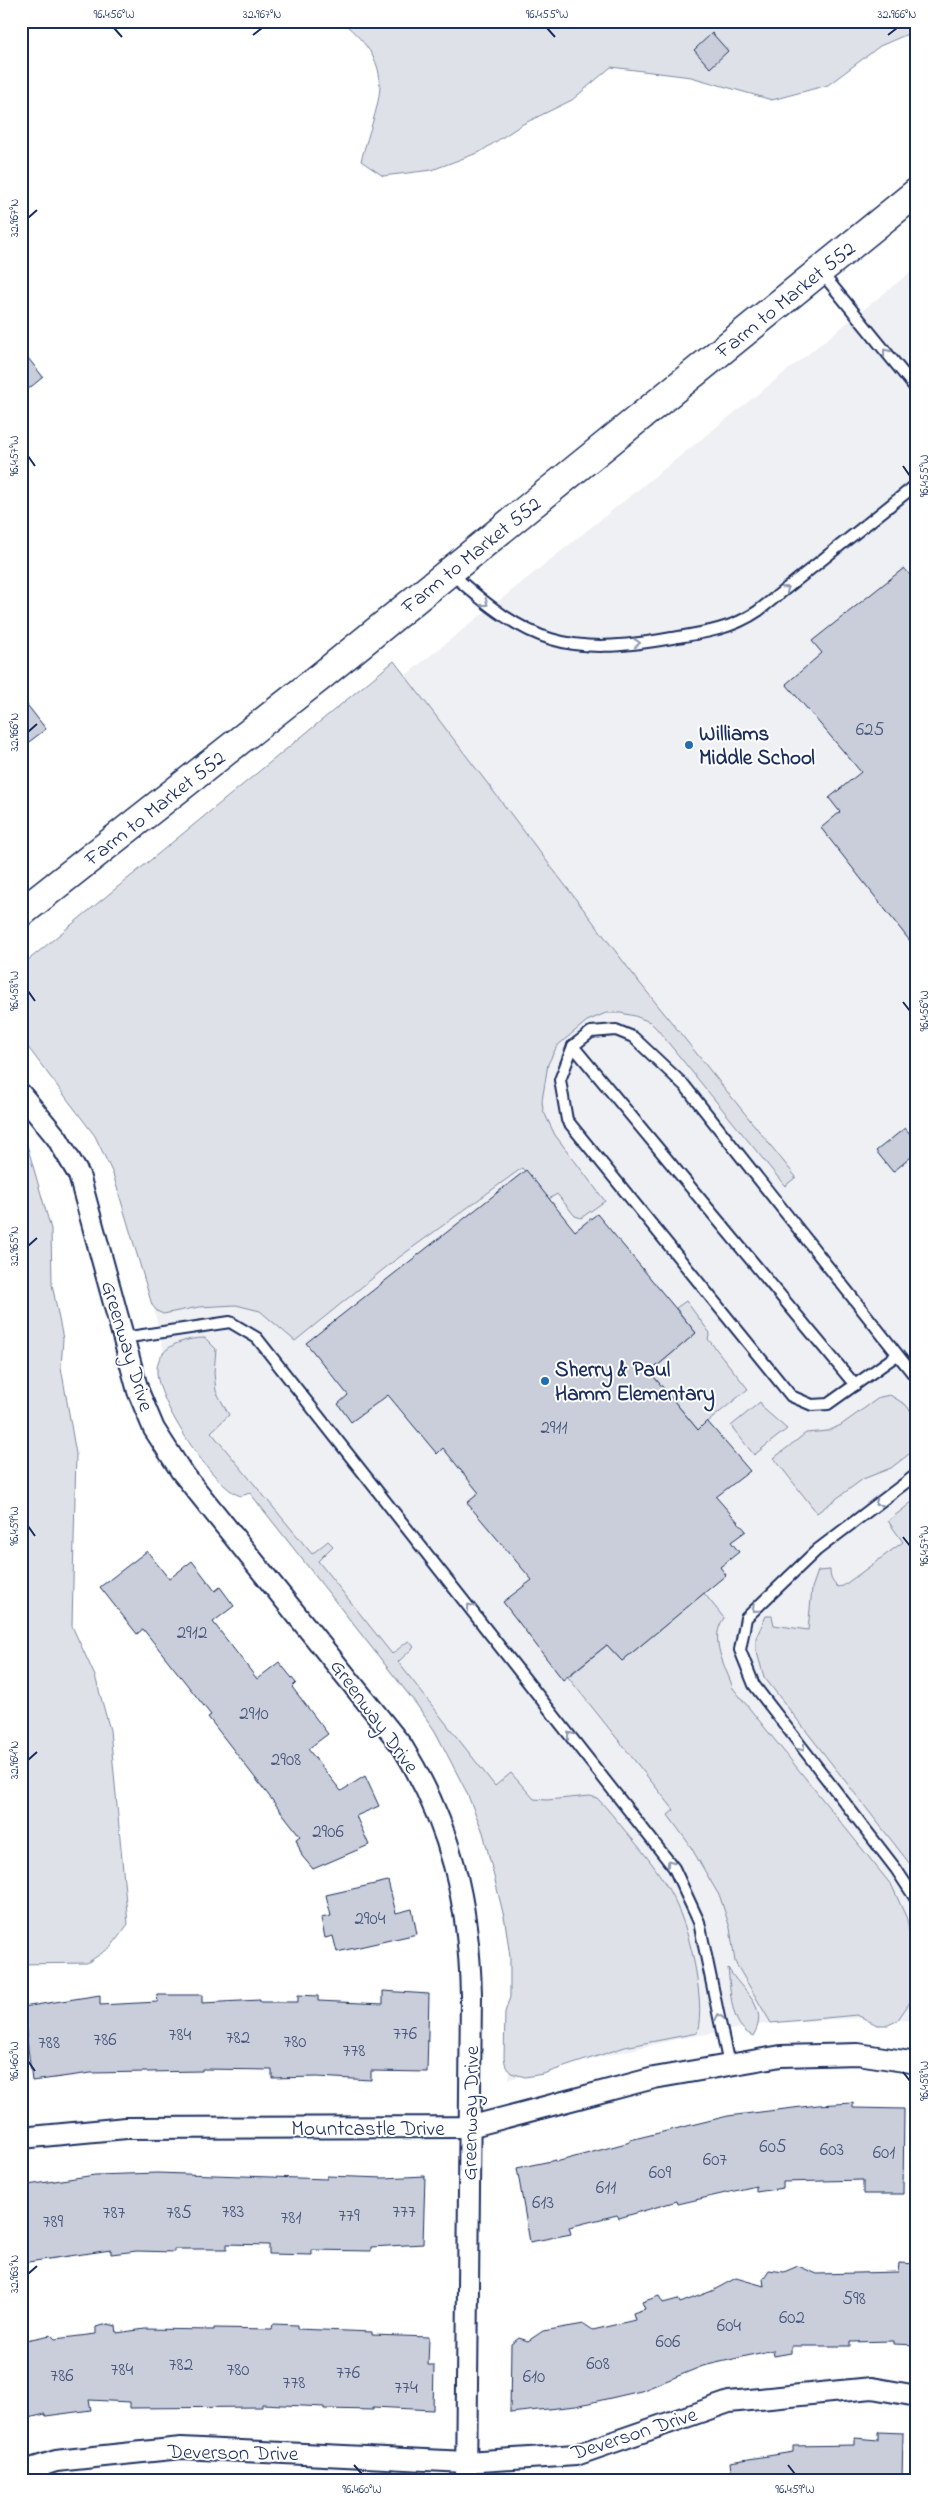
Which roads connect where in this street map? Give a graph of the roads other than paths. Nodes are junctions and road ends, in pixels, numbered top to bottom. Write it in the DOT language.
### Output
graph roads {
  1 [pos="917,192"];
  2 [pos="820,270"];
  3 [pos="917,390"];
  4 [pos="917,484"];
  5 [pos="448,571"];
  6 [pos="21,913"];
  7 [pos="573,1046"];
  8 [pos="21,1094"];
  9 [pos="123,1338"];
  10 [pos="897,1355"];
  11 [pos="917,1380"];
  12 [pos="854,1385"];
  13 [pos="917,1474"];
  14 [pos="917,1901"];
  15 [pos="917,2063"];
  16 [pos="729,2064"];
  17 [pos="469,2127"];
  18 [pos="21,2138"];
  19 [pos="917,2396"];
  20 [pos="466,2471"];
  21 [pos="21,2472"];
  1 -- 2 [label="main road, Farm to Market 552"];
  3 -- 2 [label="lane, one-way"];
  2 -- 5 [label="main road, Farm to Market 552"];
  5 -- 4 [label="lane, one-way"];
  5 -- 6 [label="main road, Farm to Market 552"];
  7 -- 10 [label="lane"];
  7 -- 12 [label="lane"];
  7 -- 12 [label="lane"];
  8 -- 9 [label="street, Greenway Drive"];
  16 -- 9 [label="lane, one-way"];
  9 -- 17 [label="street, Greenway Drive"];
  10 -- 11 [label="lane"];
  10 -- 12 [label="lane"];
  13 -- 14 [label="lane, one-way"];
  15 -- 16 [label="street, Mountcastle Drive"];
  16 -- 17 [label="street, Mountcastle Drive"];
  17 -- 18 [label="street, Mountcastle Drive"];
  17 -- 20 [label="street, Greenway Drive"];
  19 -- 20 [label="street, Deverson Drive"];
  20 -- 21 [label="street, Deverson Drive"];
}
